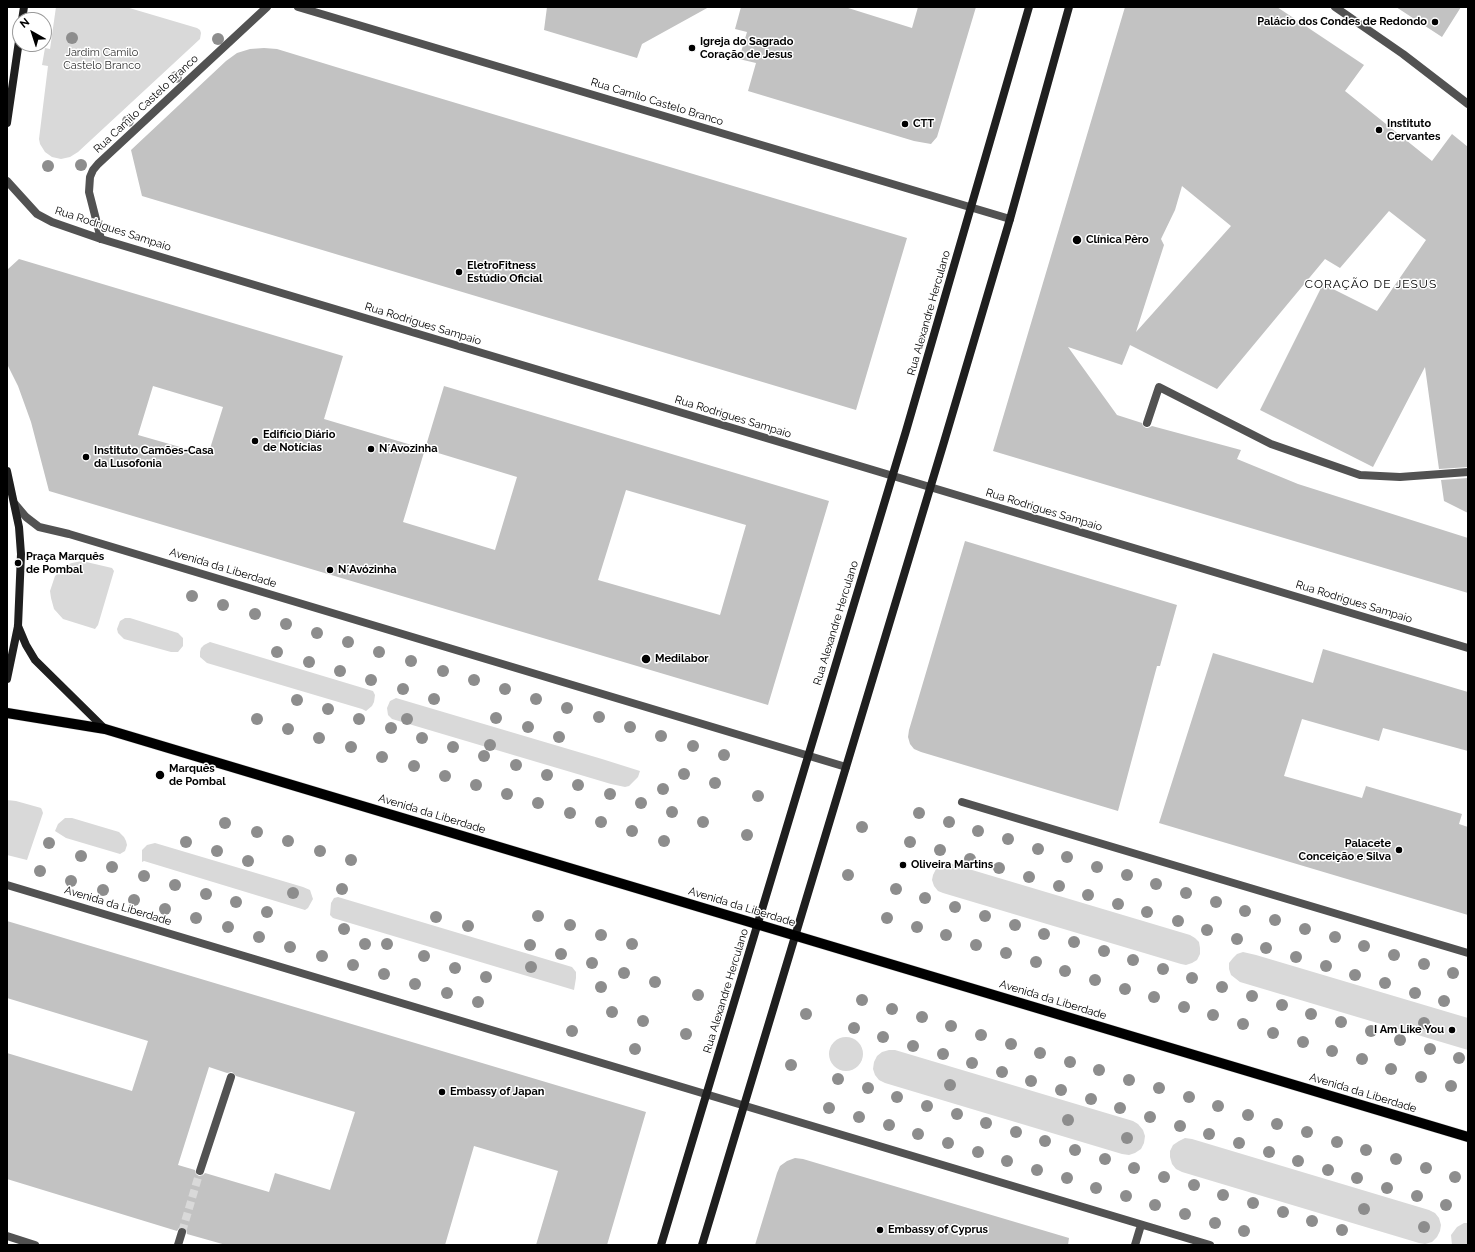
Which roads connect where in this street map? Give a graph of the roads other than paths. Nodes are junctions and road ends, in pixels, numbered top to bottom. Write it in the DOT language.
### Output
graph roads {
  1 [pos="267,7"];
  2 [pos="298,7"];
  3 [pos="1028,7"];
  4 [pos="1069,7"];
  5 [pos="1335,7"];
  6 [pos="17,52"];
  7 [pos="1468,104"];
  8 [pos="7,123"];
  9 [pos="7,181"];
  10 [pos="971,207"];
  11 [pos="1010,219"];
  12 [pos="101,239"];
  13 [pos="1147,423"];
  14 [pos="7,471"];
  15 [pos="1468,472"];
  16 [pos="893,476"];
  17 [pos="931,487"];
  18 [pos="15,504"];
  19 [pos="18,626"];
  20 [pos="1468,648"];
  21 [pos="7,679"];
  22 [pos="7,713"];
  23 [pos="105,729"];
  24 [pos="808,756"];
  25 [pos="846,767"];
  26 [pos="962,802"];
  27 [pos="7,885"];
  28 [pos="758,924"];
  29 [pos="795,936"];
  30 [pos="1468,953"];
  31 [pos="231,1077"];
  32 [pos="706,1094"];
  33 [pos="744,1106"];
  34 [pos="1468,1137"];
  35 [pos="200,1171"];
  36 [pos="1141,1224"];
  37 [pos="182,1232"];
  38 [pos="7,1236"];
  39 [pos="35,1245"];
  40 [pos="178,1245"];
  41 [pos="661,1245"];
  42 [pos="702,1245"];
  43 [pos="1135,1245"];
  44 [pos="1210,1245"];
  1 -- 12 [label="street, Rua Camilo Castelo Branco"];
  2 -- 10 [label="street, Rua Camilo Castelo Branco"];
  3 -- 10 [label="main road, Rua Alexandre Herculano"];
  4 -- 11 [label="main road"];
  5 -- 7 [label="street"];
  6 -- 8 [label="main road"];
  9 -- 12 [label="street, Rua Rodrigues Sampaio"];
  10 -- 11 [label="street, Rua Camilo Castelo Branco"];
  10 -- 16 [label="main road, Rua Alexandre Herculano"];
  11 -- 17 [label="main road"];
  12 -- 16 [label="street, Rua Rodrigues Sampaio"];
  13 -- 15 [label="street"];
  14 -- 18 [label="main road"];
  16 -- 17 [label="street, Rua Rodrigues Sampaio"];
  16 -- 24 [label="main road, Rua Alexandre Herculano"];
  17 -- 20 [label="street, Rua Rodrigues Sampaio"];
  17 -- 25 [label="main road"];
  18 -- 19 [label="main road"];
  18 -- 24 [label="street, Avenida da Liberdade"];
  19 -- 21 [label="main road"];
  19 -- 23 [label="main road"];
  22 -- 23 [label="main road, Avenida da Liberdade"];
  23 -- 28 [label="main road, Avenida da Liberdade"];
  24 -- 25 [label="street, Avenida da Liberdade"];
  24 -- 28 [label="main road, Rua Alexandre Herculano"];
  25 -- 29 [label="main road"];
  26 -- 30 [label="street"];
  27 -- 32 [label="street, Avenida da Liberdade"];
  28 -- 29 [label="main road, Avenida da Liberdade"];
  28 -- 32 [label="main road, Rua Alexandre Herculano"];
  29 -- 33 [label="main road"];
  29 -- 34 [label="main road, Avenida da Liberdade"];
  31 -- 35 [label="street"];
  32 -- 33 [label="street, Avenida da Liberdade"];
  32 -- 41 [label="main road, Rua Alexandre Herculano"];
  33 -- 36 [label="street, Avenida da Liberdade"];
  33 -- 42 [label="main road"];
  36 -- 43 [label="street"];
  36 -- 44 [label="street, Avenida da Liberdade"];
  37 -- 40 [label="street"];
  38 -- 39 [label="street"];
}
